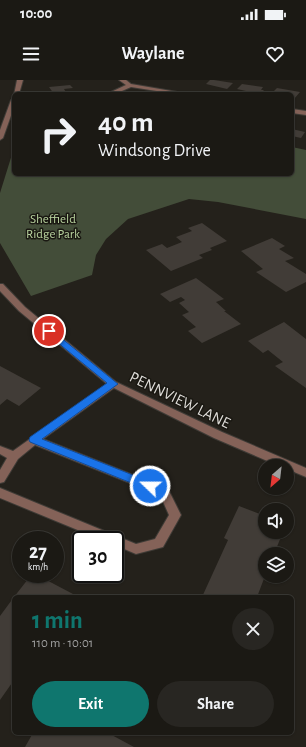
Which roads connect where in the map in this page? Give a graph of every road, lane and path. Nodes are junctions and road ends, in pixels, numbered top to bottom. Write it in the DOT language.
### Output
graph roads {
  1 [pos="20,80"];
  2 [pos="122,80"];
  3 [pos="130,85"];
  4 [pos="17,92"];
  5 [pos="115,92"];
  6 [pos="174,92"];
  7 [pos="12,104"];
  8 [pos="294,111"];
  9 [pos="306,113"];
  10 [pos="3,122"];
  11 [pos="0,138"];
  12 [pos="0,286"];
  13 [pos="113,384"];
  14 [pos="34,440"];
  15 [pos="0,450"];
  16 [pos="14,456"];
  17 [pos="306,473"];
  18 [pos="0,480"];
  19 [pos="0,493"];
  20 [pos="93,531"];
  21 [pos="124,543"];
  1 -- 4 [label="street"];
  2 -- 3 [label="street"];
  3 -- 5 [label="street"];
  3 -- 6 [label="street"];
  7 -- 10 [label="street"];
  8 -- 9 [label="street"];
  10 -- 11 [label="street"];
  12 -- 13 [label="street, PENNVIEW LANE"];
  13 -- 14 [label="street"];
  13 -- 17 [label="street, PENNVIEW LANE"];
  14 -- 16 [label="street"];
  14 -- 21 [label="street"];
  15 -- 16 [label="street"];
  16 -- 18 [label="street"];
  19 -- 20 [label="street"];
}
